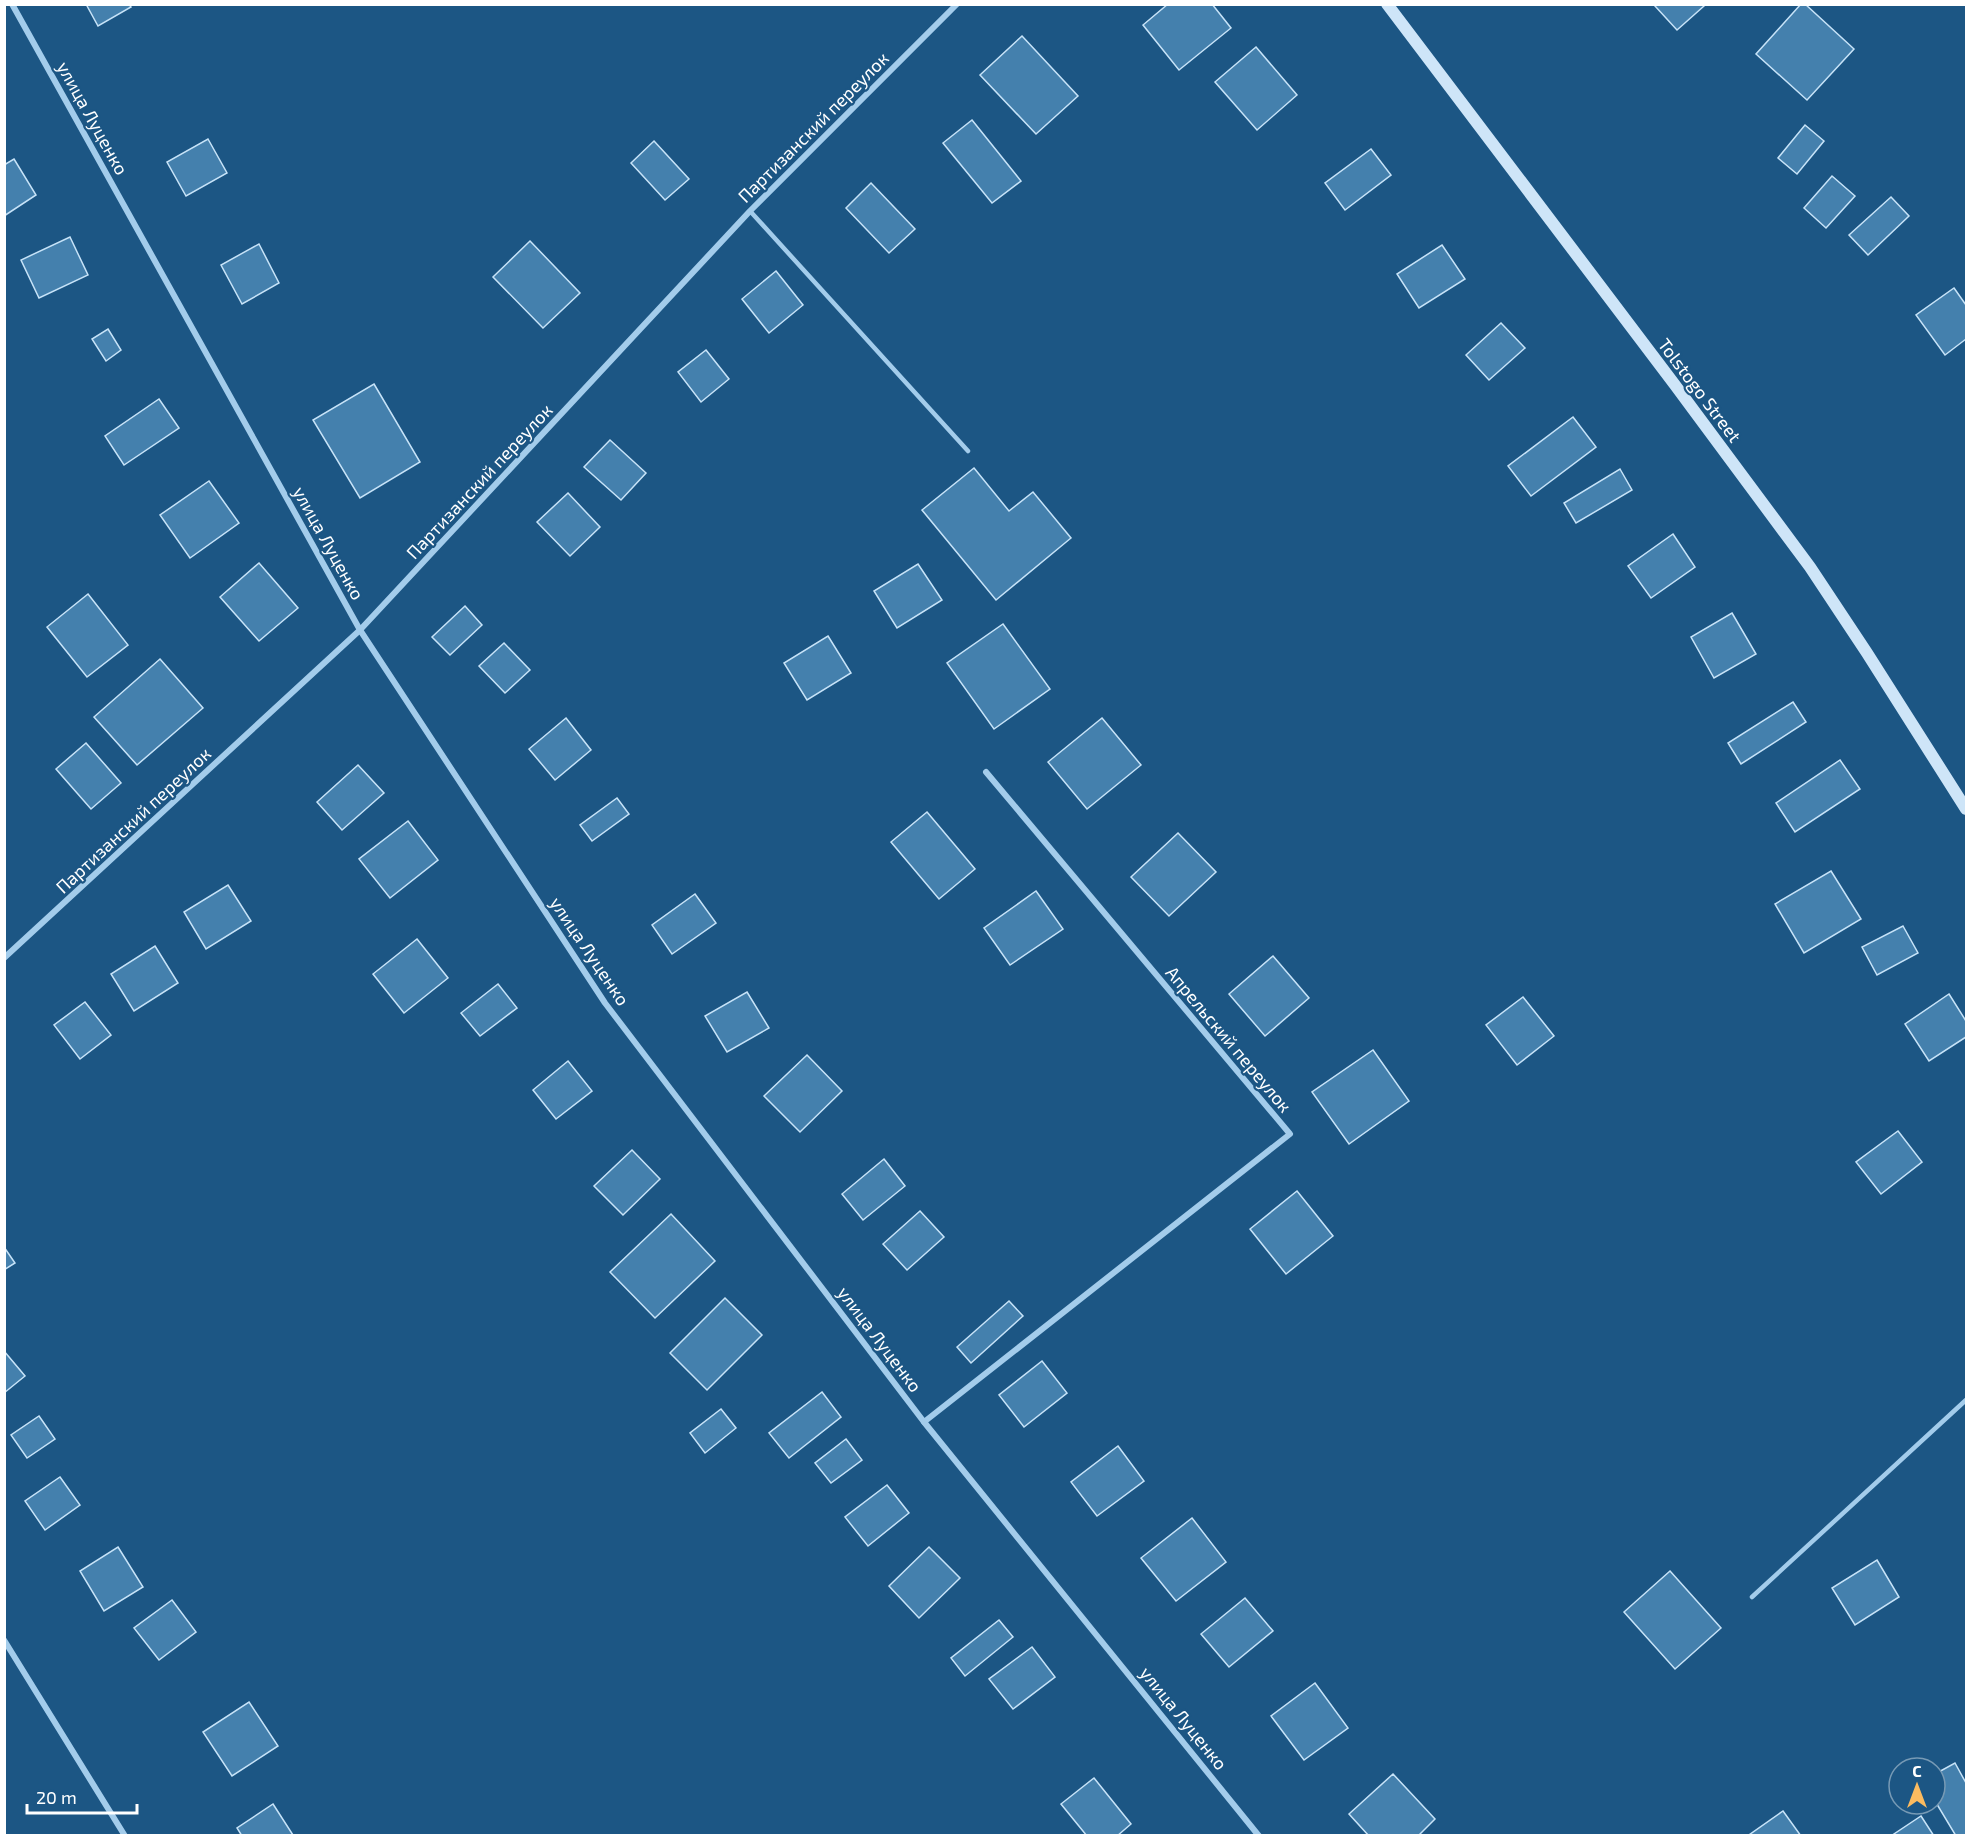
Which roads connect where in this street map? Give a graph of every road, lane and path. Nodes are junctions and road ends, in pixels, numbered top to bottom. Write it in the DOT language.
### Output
graph roads {
  1 [pos="12,4"];
  2 [pos="957,4"];
  3 [pos="1387,4"];
  4 [pos="750,212"];
  5 [pos="968,451"];
  6 [pos="360,630"];
  7 [pos="986,772"];
  8 [pos="1966,809"];
  9 [pos="4,958"];
  10 [pos="1966,1400"];
  11 [pos="924,1422"];
  12 [pos="1752,1597"];
  13 [pos="4,1640"];
  14 [pos="125,1836"];
  15 [pos="1259,1836"];
  1 -- 6 [label="street, улица Луценко"];
  2 -- 4 [label="street, Партизанский переулок"];
  3 -- 8 [label="main road, Tolstogo Street"];
  4 -- 5 [label="lane"];
  4 -- 6 [label="street, Партизанский переулок"];
  6 -- 9 [label="street, Партизанский переулок"];
  6 -- 11 [label="street, улица Луценко"];
  7 -- 11 [label="street, Апрельский переулок"];
  10 -- 12 [label="lane"];
  11 -- 15 [label="street, улица Луценко"];
  13 -- 14 [label="street"];
}
